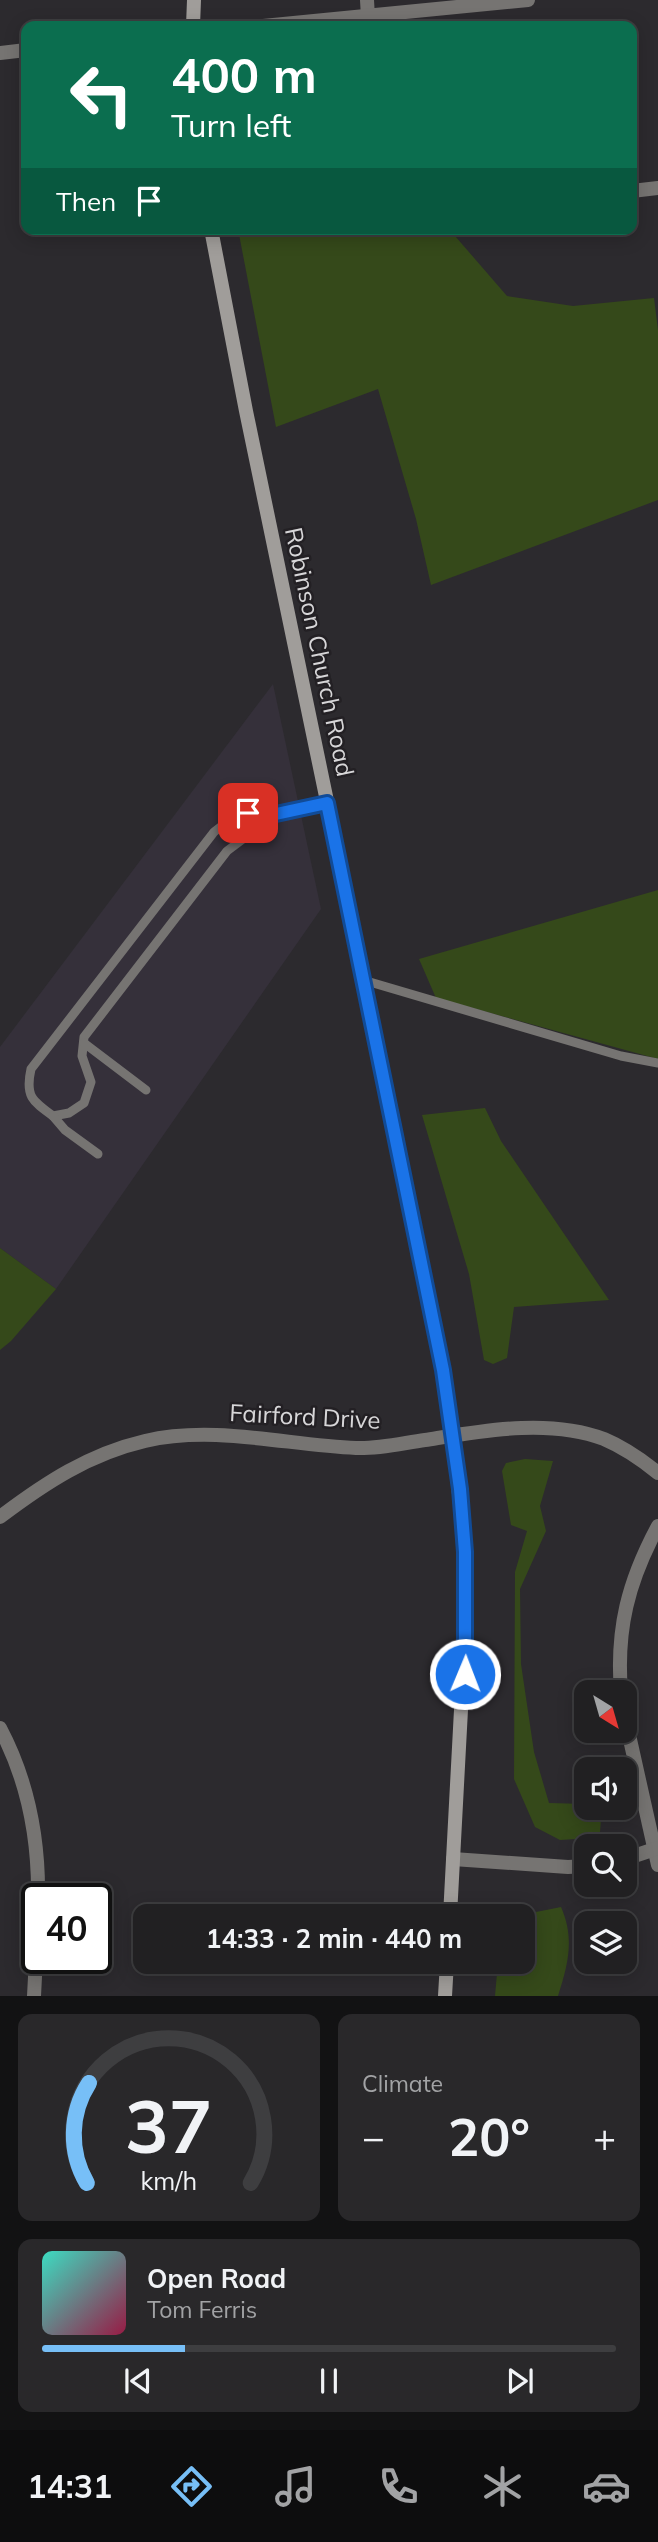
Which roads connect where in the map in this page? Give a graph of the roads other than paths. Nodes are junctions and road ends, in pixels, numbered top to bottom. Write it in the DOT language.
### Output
graph roads {
  1 [pos="194,0"];
  2 [pos="367,0"];
  3 [pos="528,0"];
  4 [pos="368,17"];
  5 [pos="193,21"];
  6 [pos="321,21"];
  7 [pos="21,51"];
  8 [pos="0,53"];
  9 [pos="658,188"];
  10 [pos="637,190"];
  11 [pos="212,235"];
  12 [pos="327,803"];
  13 [pos="276,814"];
  14 [pos="363,980"];
  15 [pos="84,1043"];
  16 [pos="658,1063"];
  17 [pos="146,1090"];
  18 [pos="53,1116"];
  19 [pos="97,1154"];
  20 [pos="453,1436"];
  21 [pos="658,1473"];
  22 [pos="0,1517"];
  23 [pos="658,1526"];
  24 [pos="621,1680"];
  25 [pos="0,1728"];
  26 [pos="631,1743"];
  27 [pos="655,1849"];
  28 [pos="637,1855"];
  29 [pos="453,1858"];
  30 [pos="658,1865"];
  31 [pos="574,1867"];
  32 [pos="38,1883"];
  33 [pos="451,1904"];
  34 [pos="35,1974"];
  35 [pos="446,1974"];
  36 [pos="34,1996"];
  37 [pos="445,1996"];
  1 -- 5 [label="street"];
  2 -- 4 [label="street"];
  3 -- 4 [label="street"];
  4 -- 6 [label="street"];
  7 -- 8 [label="street"];
  9 -- 10 [label="street"];
  11 -- 12 [label="street, Robinson Church Road"];
  12 -- 13 [label="lane"];
  12 -- 14 [label="street, Robinson Church Road"];
  13 -- 15 [label="lane"];
  13 -- 18 [label="lane"];
  14 -- 16 [label="lane"];
  14 -- 20 [label="street, Robinson Church Road"];
  15 -- 17 [label="lane"];
  15 -- 18 [label="lane"];
  18 -- 19 [label="lane"];
  20 -- 21 [label="street, Fairford Drive"];
  20 -- 22 [label="street, Fairford Drive"];
  20 -- 29 [label="street, Robinson Church Road"];
  23 -- 24 [label="street"];
  25 -- 32 [label="street"];
  26 -- 27 [label="street"];
  27 -- 28 [label="street"];
  27 -- 30 [label="street"];
  29 -- 31 [label="street"];
  29 -- 33 [label="street, Robinson Church Road"];
  34 -- 36 [label="street"];
  35 -- 37 [label="street"];
}
